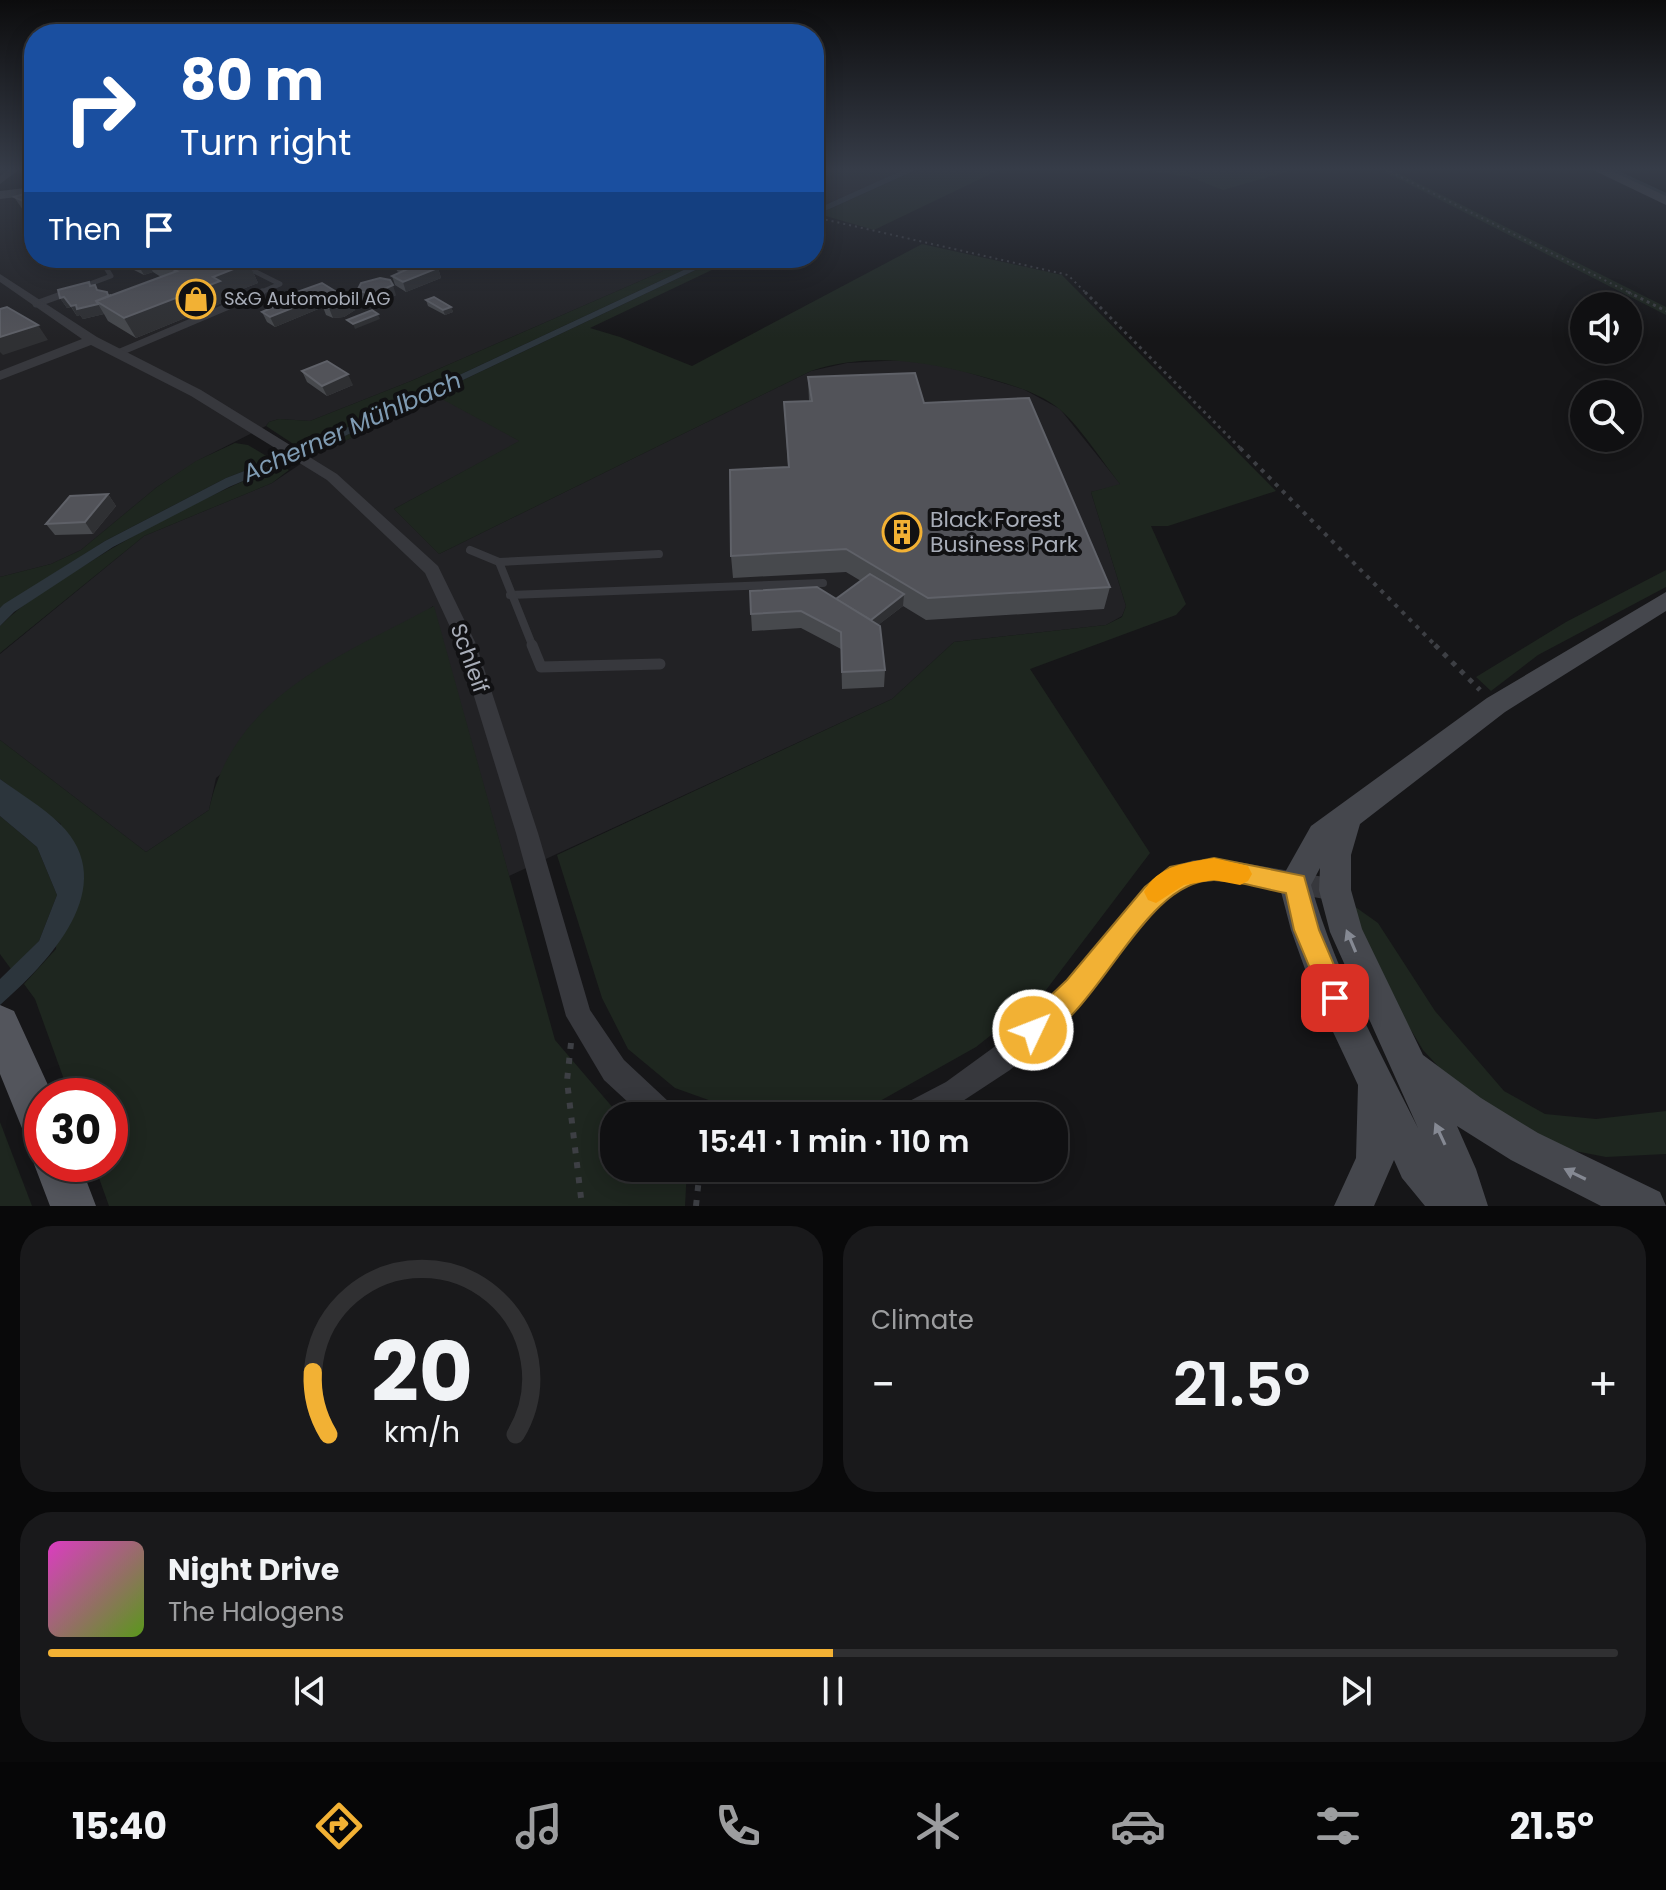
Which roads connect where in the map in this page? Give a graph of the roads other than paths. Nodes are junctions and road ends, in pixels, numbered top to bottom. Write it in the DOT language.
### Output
graph roads {
  1 [pos="106,268"];
  2 [pos="248,268"];
  3 [pos="0,277"];
  4 [pos="36,304"];
  5 [pos="92,340"];
  6 [pos="118,353"];
  7 [pos="0,376"];
  8 [pos="470,550"];
  9 [pos="659,554"];
  10 [pos="499,562"];
  11 [pos="823,583"];
  12 [pos="510,595"];
  13 [pos="1666,600"];
  14 [pos="660,664"];
  15 [pos="1346,820"];
  16 [pos="1295,884"];
  17 [pos="1335,890"];
  18 [pos="4,1032"];
  19 [pos="1390,1072"];
  20 [pos="24,1079"];
  21 [pos="648,1102"];
  22 [pos="935,1102"];
  23 [pos="64,1182"];
  24 [pos="73,1206"];
  25 [pos="1354,1206"];
  26 [pos="1450,1206"];
  27 [pos="1468,1206"];
  28 [pos="1646,1206"];
  1 -- 4 [label="lane"];
  2 -- 6 [label="lane"];
  3 -- 4 [label="street, Schleif"];
  4 -- 5 [label="street, Schleif"];
  5 -- 6 [label="street, Schleif"];
  5 -- 7 [label="street"];
  6 -- 21 [label="street, Schleif"];
  8 -- 10 [label="lane"];
  9 -- 10 [label="lane"];
  10 -- 12 [label="lane"];
  11 -- 12 [label="lane"];
  12 -- 14 [label="lane"];
  13 -- 15 [label="street"];
  15 -- 16 [label="street"];
  15 -- 17 [label="street"];
  16 -- 17 [label="street"];
  16 -- 19 [label="street"];
  16 -- 22 [label="street"];
  19 -- 17 [label="street, one-way"];
  18 -- 20 [label="main road"];
  19 -- 25 [label="street"];
  19 -- 26 [label="street"];
  27 -- 19 [label="street, one-way"];
  28 -- 19 [label="street, one-way"];
  23 -- 24 [label="main road"];
}
